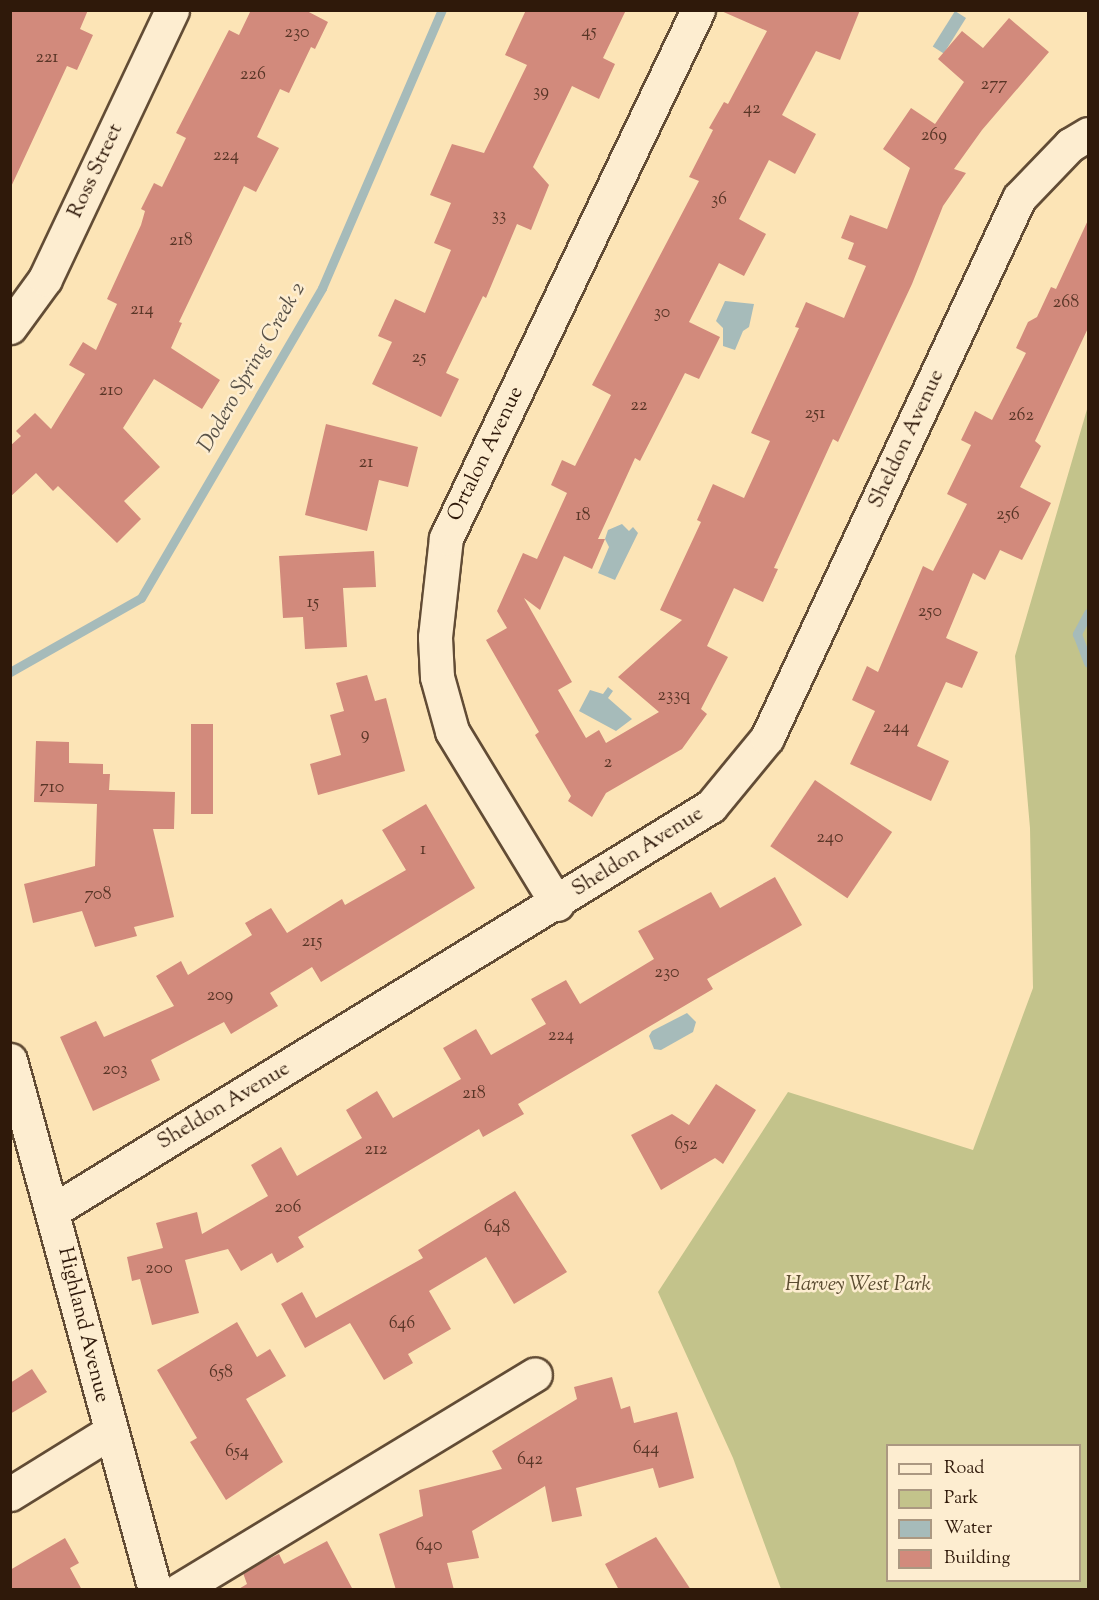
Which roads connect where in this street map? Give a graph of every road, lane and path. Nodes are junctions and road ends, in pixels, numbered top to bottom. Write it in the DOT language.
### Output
graph roads {
  1 [pos="172,10"];
  2 [pos="698,10"];
  3 [pos="1089,134"];
  4 [pos="10,327"];
  5 [pos="557,904"];
  6 [pos="10,1060"];
  7 [pos="54,1210"];
  8 [pos="535,1374"];
  9 [pos="110,1432"];
  10 [pos="10,1494"];
  11 [pos="155,1590"];
  12 [pos="179,1590"];
  1 -- 4 [label="street, Ross Street"];
  2 -- 5 [label="street, Ortalon Avenue"];
  3 -- 5 [label="street, Sheldon Avenue"];
  5 -- 7 [label="street, Sheldon Avenue"];
  6 -- 7 [label="street, Highland Avenue"];
  7 -- 9 [label="street, Highland Avenue"];
  8 -- 12 [label="street"];
  9 -- 10 [label="street"];
  9 -- 11 [label="street, Highland Avenue"];
}
